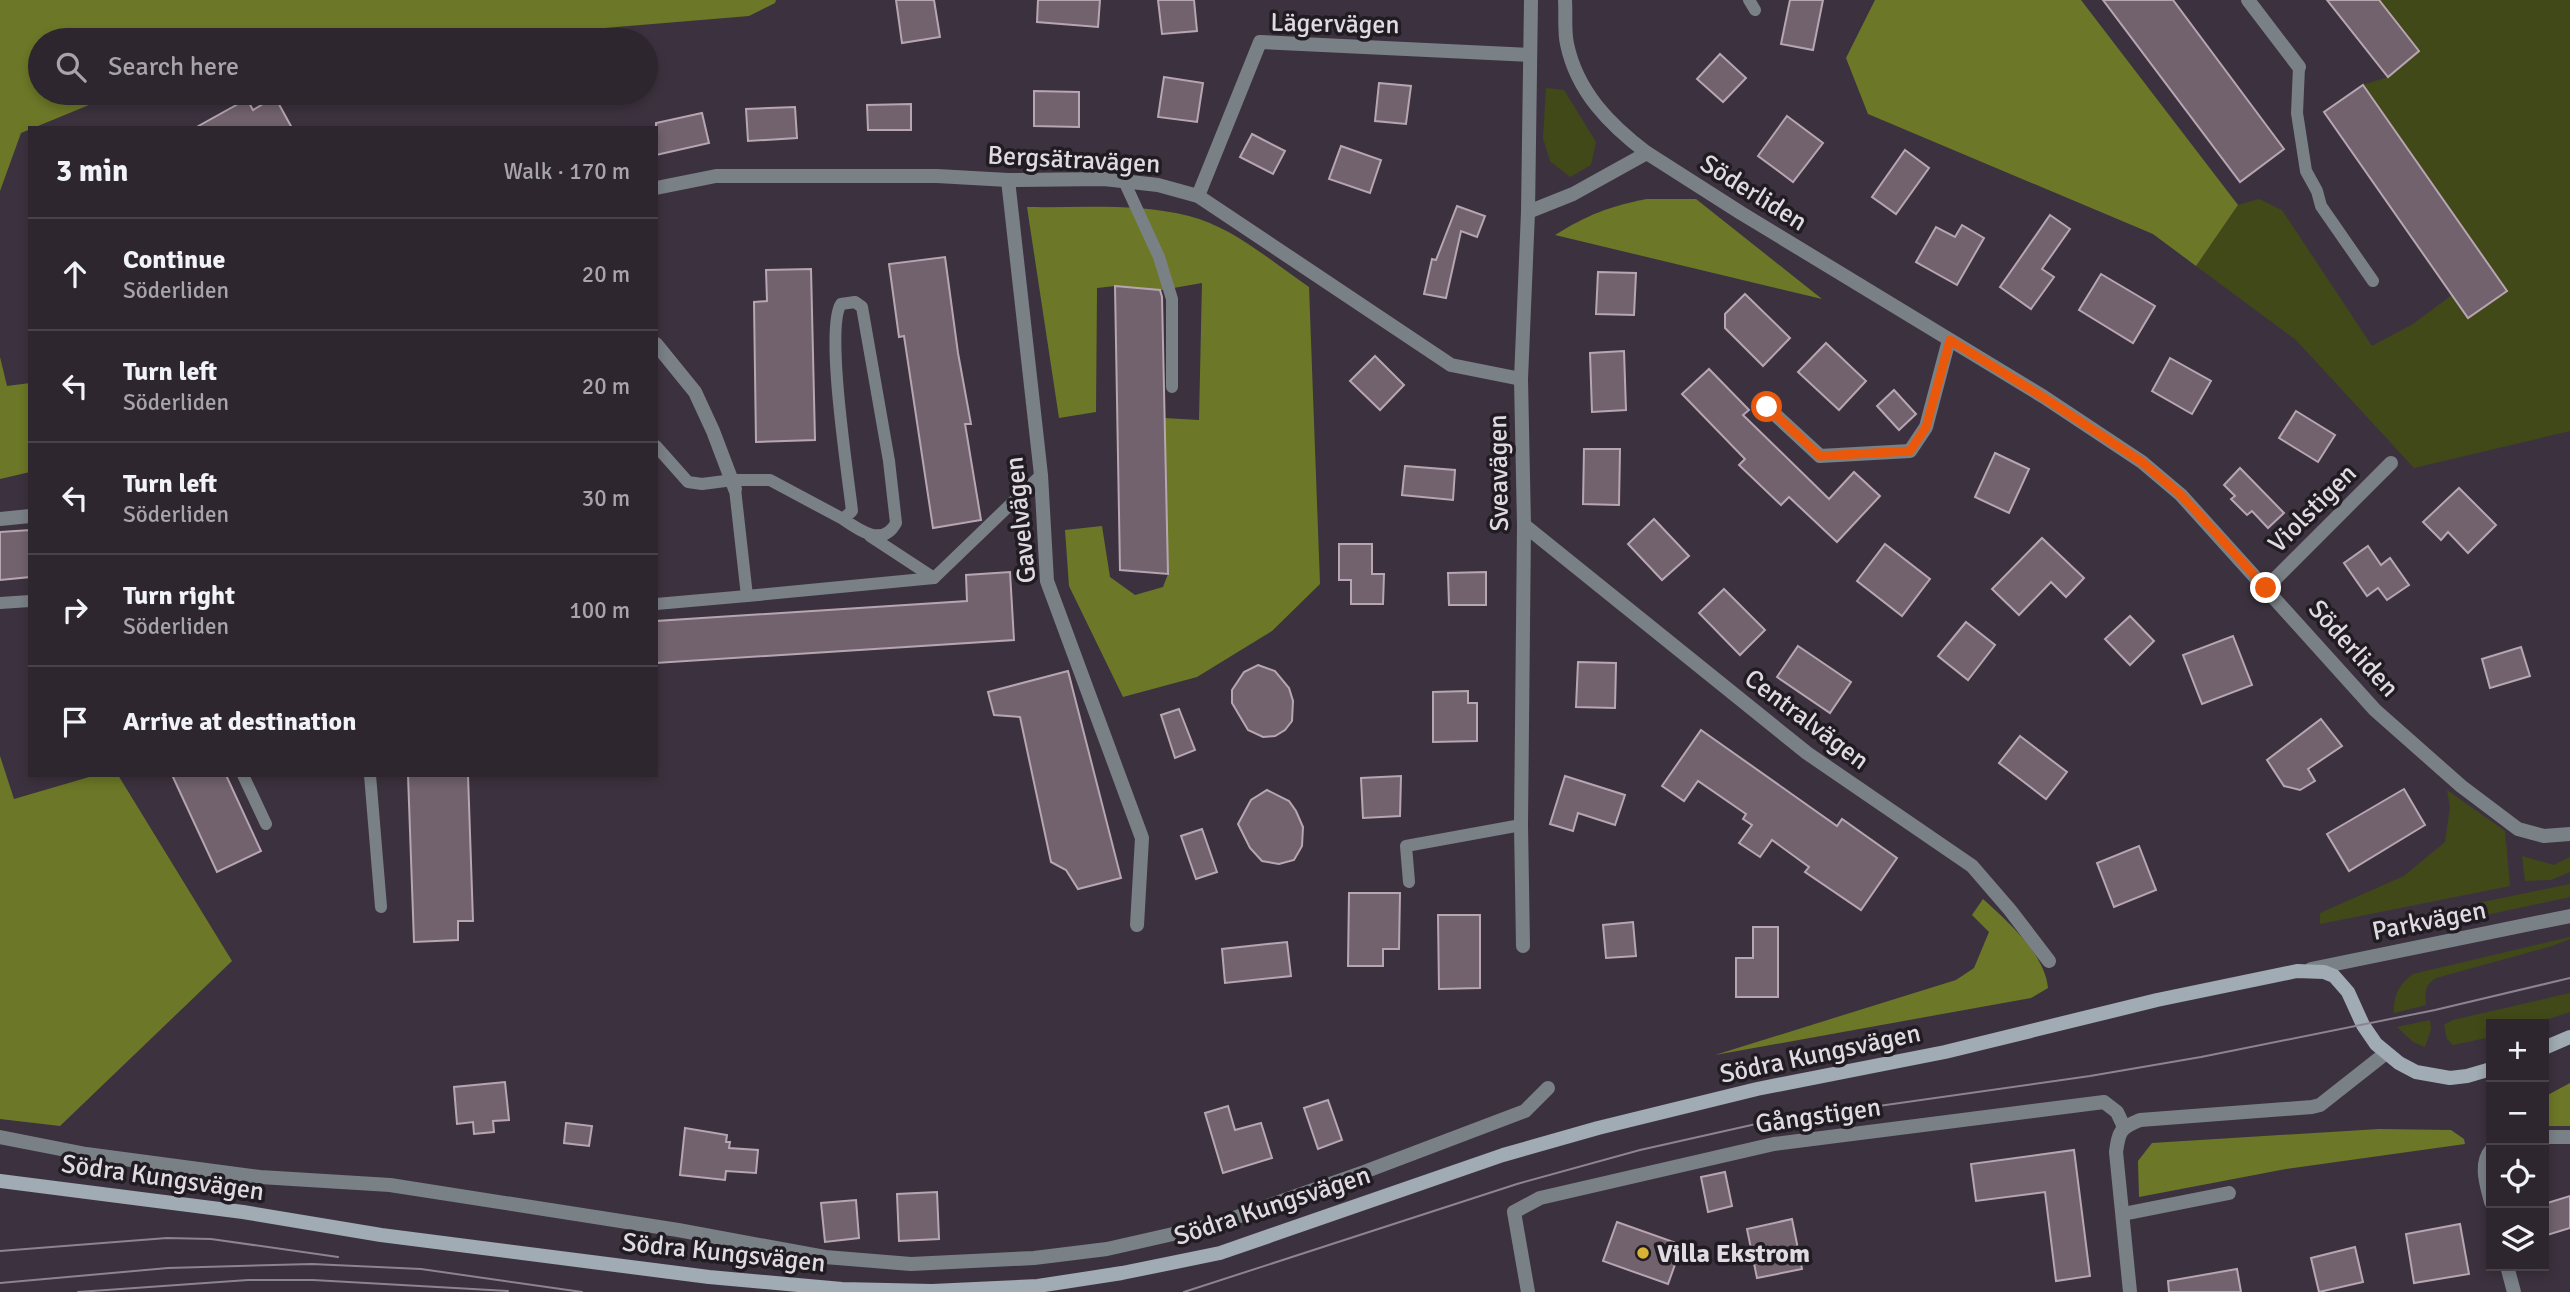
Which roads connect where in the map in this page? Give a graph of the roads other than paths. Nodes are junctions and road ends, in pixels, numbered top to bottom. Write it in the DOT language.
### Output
graph roads {
  1 [pos="1531,0"];
  2 [pos="1565,0"];
  3 [pos="2248,0"];
  4 [pos="1530,55"];
  5 [pos="2299,67"];
  6 [pos="1647,153"];
  7 [pos="1008,180"];
  8 [pos="1124,181"];
  9 [pos="658,188"];
  10 [pos="1198,196"];
  11 [pos="1528,212"];
  12 [pos="2373,281"];
  13 [pos="1950,340"];
  14 [pos="658,346"];
  15 [pos="1521,379"];
  16 [pos="1172,387"];
  17 [pos="1767,407"];
  18 [pos="658,448"];
  19 [pos="2391,463"];
  20 [pos="1041,475"];
  21 [pos="734,484"];
  22 [pos="28,516"];
  23 [pos="0,519"];
  24 [pos="842,519"];
  25 [pos="1524,525"];
  26 [pos="870,536"];
  27 [pos="934,578"];
  28 [pos="2266,588"];
  29 [pos="747,596"];
  30 [pos="28,601"];
  31 [pos="0,603"];
  32 [pos="658,604"];
  33 [pos="244,777"];
  34 [pos="370,777"];
  35 [pos="266,824"];
  36 [pos="1521,825"];
  37 [pos="2570,834"];
  38 [pos="1409,882"];
  39 [pos="381,907"];
  40 [pos="2570,916"];
  41 [pos="1137,925"];
  42 [pos="1523,946"];
  43 [pos="2049,961"];
  44 [pos="2298,971"];
  45 [pos="2570,1037"];
  46 [pos="2549,1046"];
  47 [pos="2386,1053"];
  48 [pos="2486,1070"];
  49 [pos="1549,1088"];
  50 [pos="2124,1127"];
  51 [pos="2570,1136"];
  52 [pos="0,1137"];
  53 [pos="2549,1137"];
  54 [pos="2486,1156"];
  55 [pos="2486,1180"];
  56 [pos="0,1181"];
  57 [pos="2230,1193"];
  58 [pos="2123,1214"];
  59 [pos="2508,1271"];
  60 [pos="1528,1292"];
  61 [pos="2130,1292"];
  62 [pos="2514,1292"];
  1 -- 4 [label="street, Sveavägen"];
  2 -- 6 [label="street, Söderliden"];
  3 -- 5 [label="street"];
  4 -- 10 [label="street, Lägervägen"];
  4 -- 11 [label="street, Sveavägen"];
  5 -- 12 [label="lane"];
  6 -- 11 [label="street"];
  6 -- 13 [label="street, Söderliden"];
  7 -- 8 [label="street, Bergsätravägen"];
  7 -- 9 [label="street, Bergsätravägen"];
  7 -- 20 [label="street, Gavelvägen"];
  8 -- 10 [label="street, Bergsätravägen"];
  8 -- 16 [label="lane"];
  10 -- 15 [label="street, Bergsätravägen"];
  11 -- 15 [label="street, Sveavägen"];
  13 -- 17 [label="street"];
  13 -- 28 [label="street, Söderliden"];
  14 -- 21 [label="street"];
  15 -- 25 [label="street, Sveavägen"];
  18 -- 21 [label="lane"];
  19 -- 28 [label="street, Violstigen"];
  20 -- 27 [label="lane"];
  20 -- 41 [label="street, Gavelvägen"];
  21 -- 24 [label="lane"];
  21 -- 29 [label="lane"];
  22 -- 23 [label="street"];
  24 -- 26 [label="lane"];
  24 -- 26 [label="lane"];
  25 -- 36 [label="street, Sveavägen"];
  25 -- 43 [label="street, Centralvägen"];
  26 -- 27 [label="lane"];
  27 -- 29 [label="lane"];
  28 -- 37 [label="street, Söderliden"];
  29 -- 32 [label="lane"];
  30 -- 31 [label="lane"];
  33 -- 35 [label="lane"];
  34 -- 39 [label="lane"];
  36 -- 38 [label="lane"];
  36 -- 42 [label="street, Sveavägen"];
  40 -- 44 [label="street, Parkvägen"];
  44 -- 47 [label="main road, Södra Kungsvägen"];
  44 -- 56 [label="main road, Södra Kungsvägen"];
  45 -- 46 [label="main road"];
  47 -- 48 [label="main road, Södra Kungsvägen"];
  47 -- 50 [label="street"];
  49 -- 52 [label="street, Södra Kungsvägen"];
  50 -- 58 [label="street"];
  50 -- 60 [label="street, Gångstigen"];
  51 -- 53 [label="street"];
  54 -- 55 [label="street"];
  57 -- 58 [label="street"];
  58 -- 61 [label="street"];
  59 -- 62 [label="street"];
}
